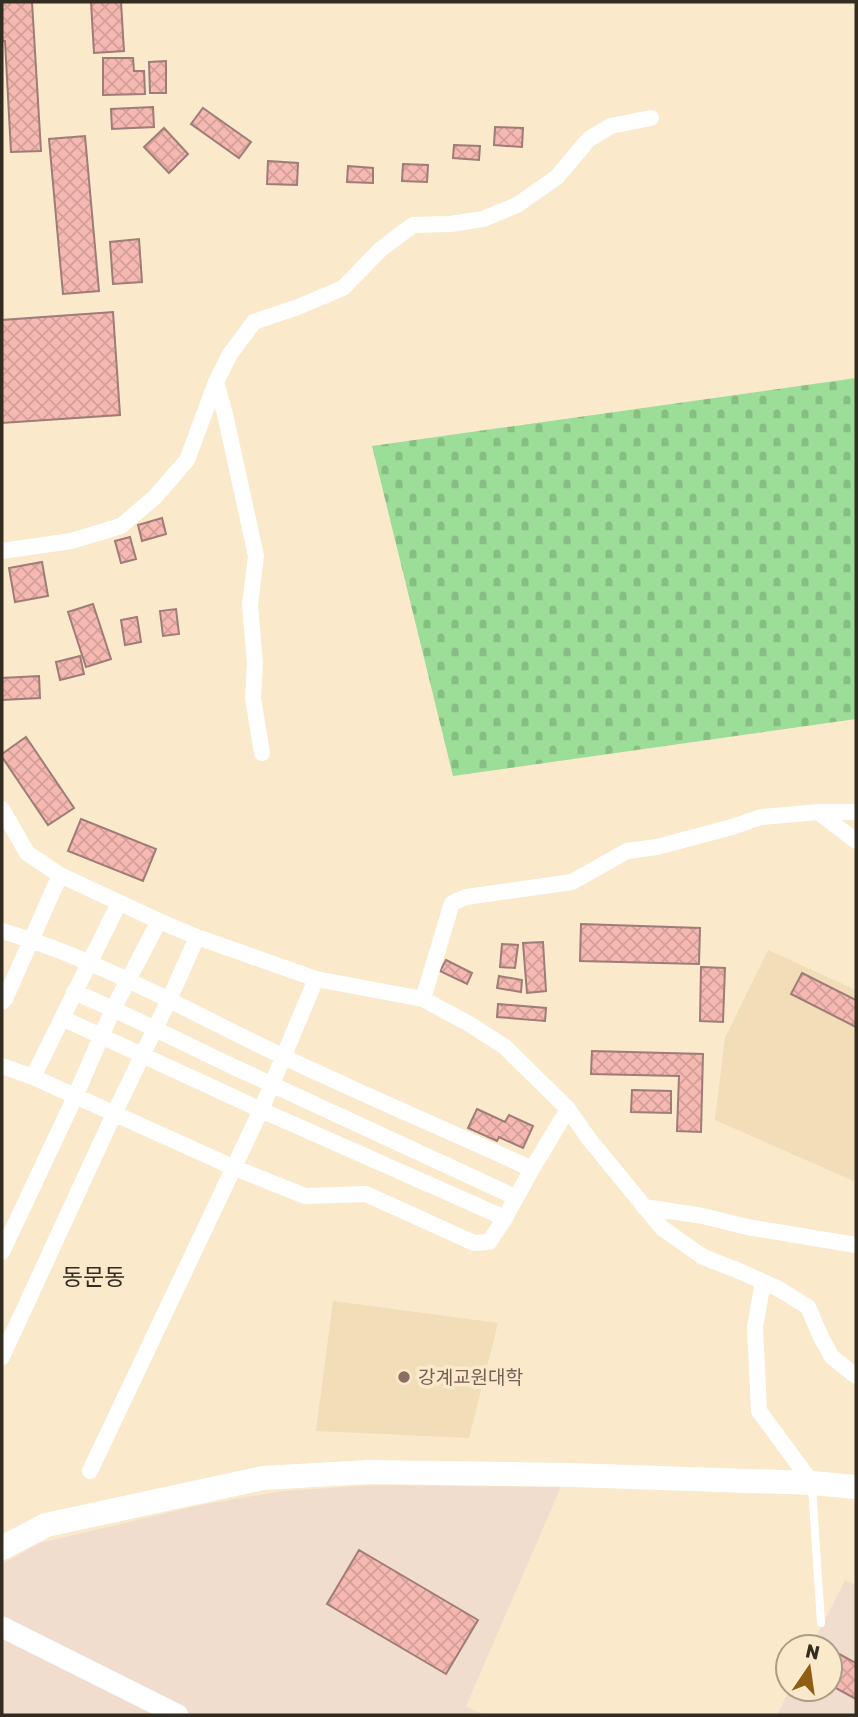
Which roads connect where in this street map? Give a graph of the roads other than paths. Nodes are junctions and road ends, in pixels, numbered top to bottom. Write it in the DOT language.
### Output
graph roads {
  1 [pos="651,118"];
  2 [pos="216,382"];
  3 [pos="2,551"];
  4 [pos="261,753"];
  5 [pos="2,808"];
  6 [pos="818,812"];
  7 [pos="856,812"];
  8 [pos="856,841"];
  9 [pos="60,875"];
  10 [pos="119,902"];
  11 [pos="159,921"];
  12 [pos="2,931"];
  13 [pos="197,937"];
  14 [pos="31,939"];
  15 [pos="89,963"];
  16 [pos="316,979"];
  17 [pos="127,981"];
  18 [pos="74,992"];
  19 [pos="424,999"];
  20 [pos="169,1000"];
  21 [pos="2,1002"];
  22 [pos="113,1009"];
  23 [pos="62,1018"];
  24 [pos="155,1030"];
  25 [pos="102,1037"];
  26 [pos="143,1056"];
  27 [pos="284,1057"];
  28 [pos="2,1066"];
  29 [pos="33,1077"];
  30 [pos="272,1085"];
  31 [pos="75,1097"];
  32 [pos="568,1109"];
  33 [pos="261,1110"];
  34 [pos="114,1114"];
  35 [pos="235,1168"];
  36 [pos="532,1169"];
  37 [pos="515,1197"];
  38 [pos="644,1207"];
  39 [pos="505,1218"];
  40 [pos="856,1245"];
  41 [pos="2,1252"];
  42 [pos="763,1282"];
  43 [pos="2,1318"];
  44 [pos="18,1325"];
  45 [pos="2,1357"];
  46 [pos="856,1376"];
  47 [pos="90,1471"];
  48 [pos="812,1483"];
  49 [pos="856,1488"];
  50 [pos="2,1549"];
  51 [pos="821,1623"];
  52 [pos="2,1628"];
  53 [pos="178,1715"];
  1 -- 2 [label="street"];
  2 -- 3 [label="street"];
  2 -- 4 [label="street"];
  5 -- 9 [label="street"];
  6 -- 7 [label="street"];
  6 -- 8 [label="street"];
  6 -- 19 [label="street"];
  9 -- 10 [label="street"];
  9 -- 14 [label="street"];
  10 -- 11 [label="street"];
  10 -- 15 [label="street"];
  11 -- 13 [label="street"];
  11 -- 17 [label="street"];
  12 -- 14 [label="street"];
  13 -- 16 [label="street"];
  13 -- 20 [label="street"];
  14 -- 15 [label="street"];
  14 -- 21 [label="street"];
  15 -- 17 [label="street"];
  15 -- 18 [label="street"];
  16 -- 19 [label="street"];
  16 -- 27 [label="street"];
  17 -- 20 [label="street"];
  17 -- 22 [label="street"];
  18 -- 22 [label="street"];
  18 -- 23 [label="street"];
  19 -- 32 [label="street"];
  20 -- 24 [label="street"];
  20 -- 27 [label="street"];
  22 -- 24 [label="street"];
  22 -- 25 [label="street"];
  23 -- 25 [label="street"];
  23 -- 29 [label="street"];
  24 -- 26 [label="street"];
  24 -- 30 [label="street"];
  25 -- 26 [label="street"];
  25 -- 31 [label="street"];
  26 -- 33 [label="street"];
  26 -- 34 [label="street"];
  27 -- 30 [label="street"];
  27 -- 36 [label="street"];
  28 -- 29 [label="street"];
  29 -- 31 [label="street"];
  30 -- 33 [label="street"];
  30 -- 37 [label="street"];
  31 -- 34 [label="street"];
  31 -- 41 [label="street"];
  32 -- 36 [label="street"];
  32 -- 38 [label="street"];
  33 -- 35 [label="street"];
  33 -- 39 [label="street"];
  34 -- 35 [label="street"];
  34 -- 44 [label="street"];
  35 -- 39 [label="street"];
  35 -- 47 [label="street"];
  36 -- 37 [label="street"];
  37 -- 39 [label="street"];
  38 -- 40 [label="street"];
  38 -- 42 [label="street"];
  42 -- 46 [label="street"];
  42 -- 48 [label="street"];
  43 -- 44 [label="street"];
  44 -- 45 [label="street"];
  48 -- 49 [label="main road"];
  48 -- 50 [label="main road"];
  48 -- 51 [label="lane"];
  52 -- 53 [label="street"];
}
